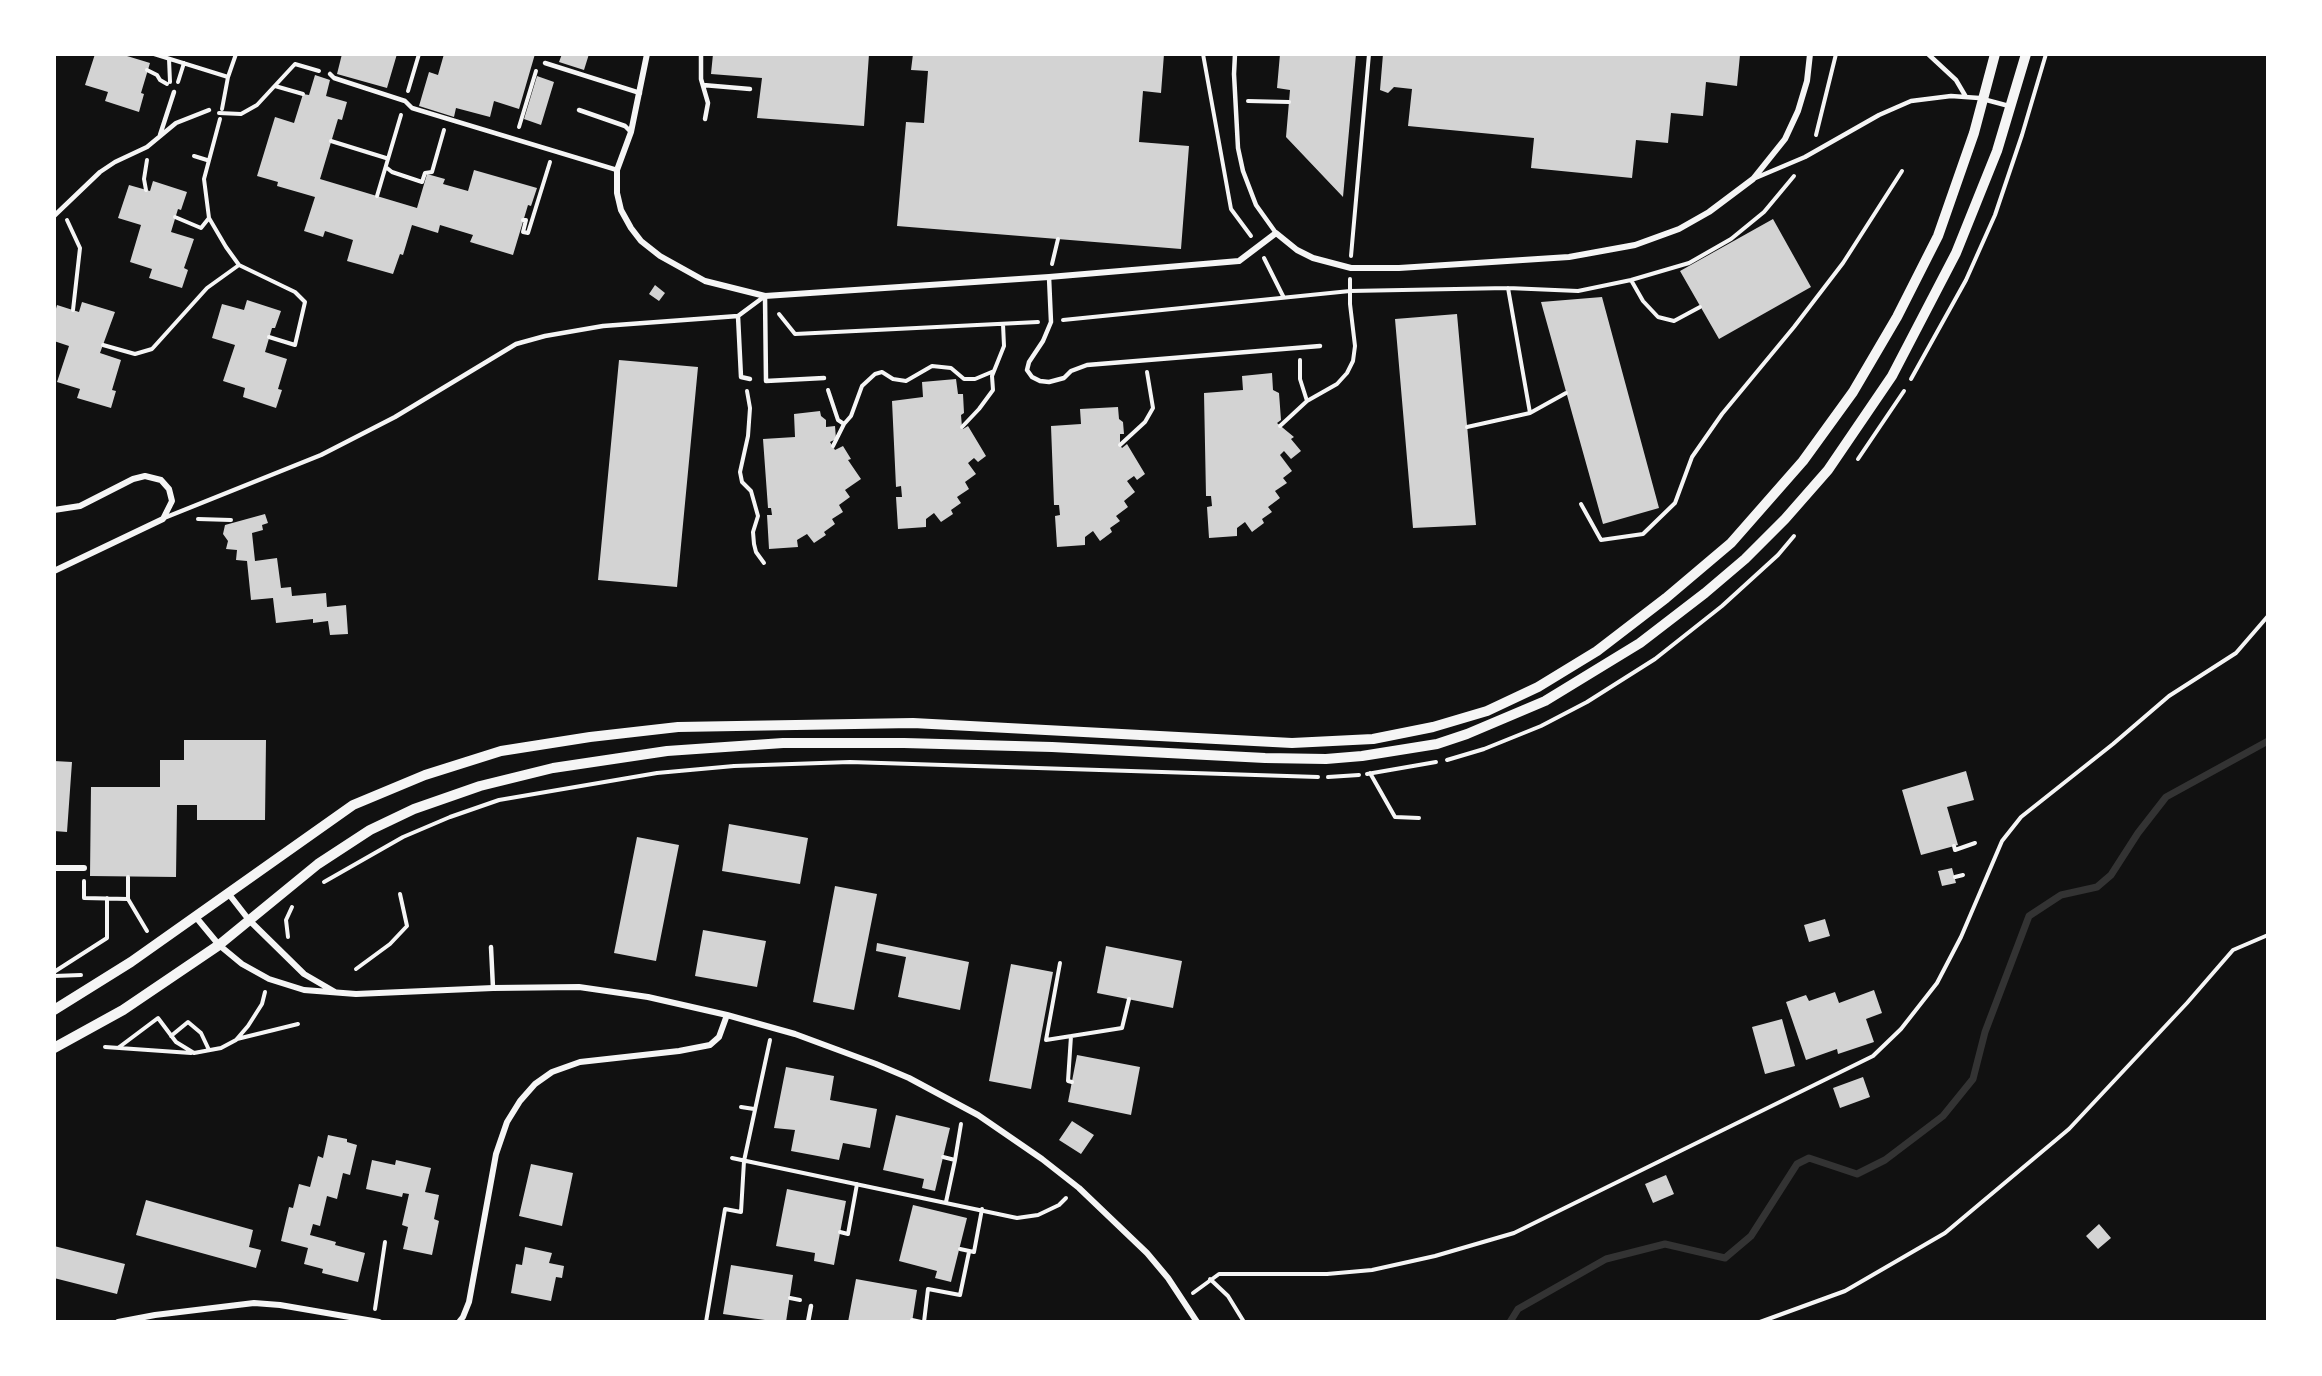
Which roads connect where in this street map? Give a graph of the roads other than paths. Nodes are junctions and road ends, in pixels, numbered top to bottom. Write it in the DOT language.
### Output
graph roads {
  1 [pos="647,54"];
  2 [pos="701,54"];
  3 [pos="1235,54"];
  4 [pos="1810,54"];
  5 [pos="1928,54"];
  6 [pos="1995,54"];
  7 [pos="2026,54"];
  8 [pos="545,63"];
  9 [pos="330,74"];
  10 [pos="704,85"];
  11 [pos="750,89"];
  12 [pos="174,92"];
  13 [pos="640,93"];
  14 [pos="1966,97"];
  15 [pos="1983,99"];
  16 [pos="2012,106"];
  17 [pos="209,110"];
  18 [pos="579,110"];
  19 [pos="705,119"];
  20 [pos="631,132"];
  21 [pos="159,137"];
  22 [pos="617,170"];
  23 [pos="1754,179"];
  24 [pos="54,216"];
  25 [pos="1276,233"];
  26 [pos="1049,277"];
  27 [pos="765,296"];
  28 [pos="738,316"];
  29 [pos="1320,346"];
  30 [pos="824,378"];
  31 [pos="750,379"];
  32 [pos="54,510"];
  33 [pos="163,519"];
  34 [pos="54,571"];
  35 [pos="54,868"];
  36 [pos="84,868"];
  37 [pos="228,893"];
  38 [pos="195,916"];
  39 [pos="249,921"];
  40 [pos="219,945"];
  41 [pos="491,947"];
  42 [pos="492,988"];
  43 [pos="338,993"];
  44 [pos="54,1010"];
  45 [pos="727,1015"];
  46 [pos="54,1048"];
  47 [pos="812,1306"];
  48 [pos="118,1322"];
  49 [pos="377,1322"];
  50 [pos="459,1322"];
  51 [pos="808,1322"];
  52 [pos="1197,1322"];
  1 -- 13 [label="street"];
  2 -- 10 [label="lane"];
  3 -- 25 [label="lane"];
  4 -- 23 [label="street"];
  5 -- 14 [label="lane"];
  6 -- 15 [label="street"];
  7 -- 16 [label="street"];
  8 -- 13 [label="lane"];
  9 -- 22 [label="lane"];
  10 -- 11 [label="lane"];
  10 -- 19 [label="lane"];
  12 -- 21 [label="lane"];
  13 -- 20 [label="street"];
  14 -- 15 [label="lane"];
  14 -- 23 [label="lane"];
  15 -- 16 [label="lane"];
  15 -- 37 [label="street"];
  16 -- 39 [label="street"];
  17 -- 21 [label="lane"];
  18 -- 20 [label="lane"];
  20 -- 22 [label="street"];
  21 -- 24 [label="lane"];
  22 -- 27 [label="street"];
  23 -- 25 [label="street"];
  25 -- 26 [label="street"];
  26 -- 27 [label="street"];
  26 -- 29 [label="lane"];
  27 -- 28 [label="lane"];
  27 -- 30 [label="lane"];
  28 -- 31 [label="lane"];
  28 -- 33 [label="lane"];
  32 -- 33 [label="street"];
  33 -- 34 [label="street"];
  35 -- 36 [label="street"];
  37 -- 38 [label="street"];
  37 -- 39 [label="street"];
  38 -- 40 [label="street"];
  38 -- 44 [label="street"];
  39 -- 40 [label="street"];
  39 -- 43 [label="street"];
  40 -- 43 [label="street"];
  40 -- 46 [label="street"];
  41 -- 42 [label="lane"];
  42 -- 43 [label="street"];
  42 -- 45 [label="street"];
  45 -- 50 [label="street"];
  45 -- 52 [label="street"];
  47 -- 51 [label="lane"];
  48 -- 49 [label="street"];
}
